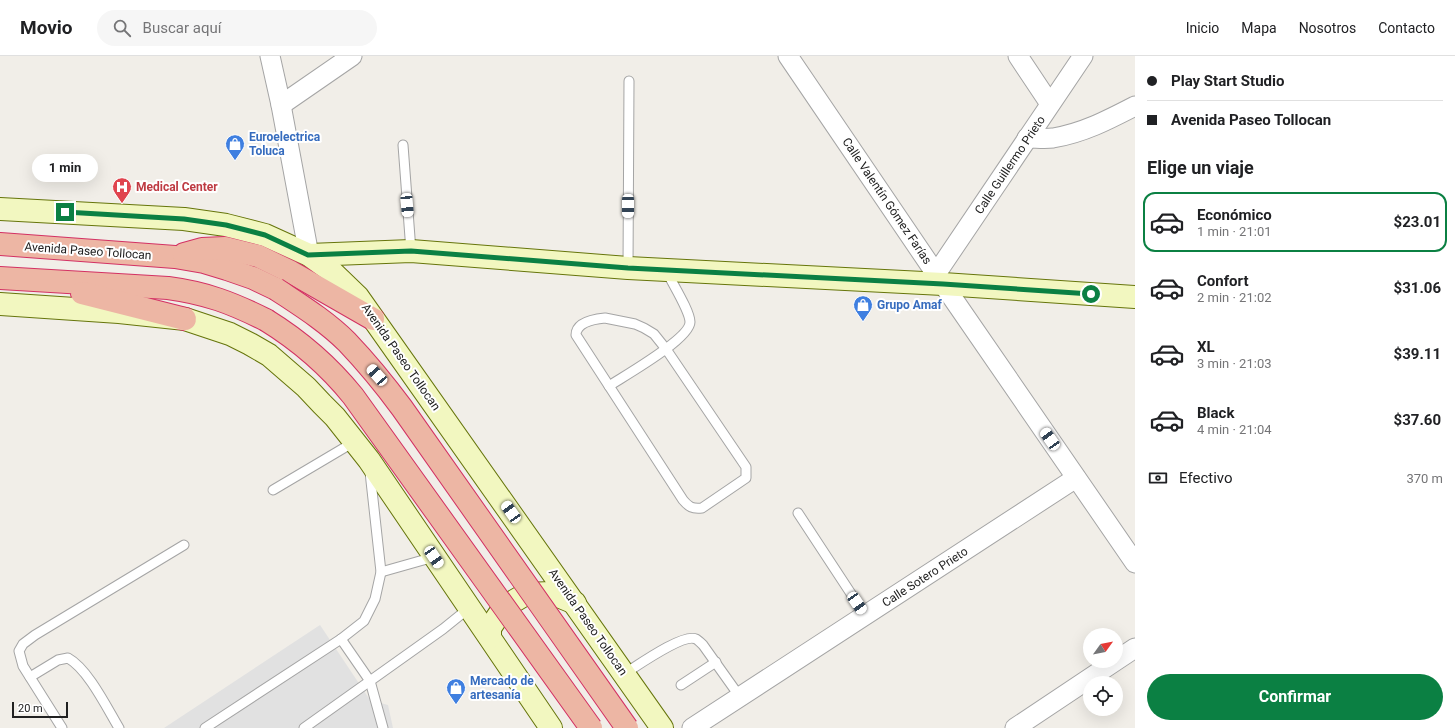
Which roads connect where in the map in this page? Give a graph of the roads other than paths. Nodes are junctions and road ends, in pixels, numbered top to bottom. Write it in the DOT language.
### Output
graph roads {
  1 [pos="270,56"];
  2 [pos="352,56"];
  3 [pos="788,56"];
  4 [pos="1018,56"];
  5 [pos="1083,56"];
  6 [pos="629,81"];
  7 [pos="1050,104"];
  8 [pos="281,105"];
  9 [pos="1135,106"];
  10 [pos="1027,138"];
  11 [pos="403,145"];
  12 [pos="0,208"];
  13 [pos="0,244"];
  14 [pos="411,251"];
  15 [pos="308,255"];
  16 [pos="175,257"];
  17 [pos="628,268"];
  18 [pos="666,269"];
  19 [pos="0,278"];
  20 [pos="939,279"];
  21 [pos="32,280"];
  22 [pos="1135,297"];
  23 [pos="0,304"];
  24 [pos="185,319"];
  25 [pos="373,319"];
  26 [pos="666,349"];
  27 [pos="609,386"];
  28 [pos="354,442"];
  29 [pos="369,460"];
  30 [pos="1076,478"];
  31 [pos="273,490"];
  32 [pos="798,513"];
  33 [pos="184,545"];
  34 [pos="434,557"];
  35 [pos="1135,563"];
  36 [pos="381,572"];
  37 [pos="575,603"];
  38 [pos="469,608"];
  39 [pos="865,615"];
  40 [pos="490,637"];
  41 [pos="342,639"];
  42 [pos="1135,648"];
  43 [pos="716,662"];
  44 [pos="624,674"];
  45 [pos="30,677"];
  46 [pos="370,681"];
  47 [pos="681,684"];
  48 [pos="740,697"];
  49 [pos="62,728"];
  50 [pos="119,728"];
  51 [pos="205,728"];
  52 [pos="304,728"];
  53 [pos="383,728"];
  54 [pos="551,728"];
  55 [pos="590,728"];
  56 [pos="627,728"];
  57 [pos="662,728"];
  58 [pos="692,728"];
  59 [pos="1015,728"];
  1 -- 8 [label="street"];
  2 -- 8 [label="street"];
  3 -- 20 [label="street, Calle Valentín Gómez Farías"];
  4 -- 7 [label="street"];
  5 -- 7 [label="street, Calle Guillermo Prieto"];
  6 -- 17 [label="lane"];
  7 -- 10 [label="street, Calle Guillermo Prieto"];
  8 -- 15 [label="street"];
  9 -- 10 [label="street"];
  10 -- 20 [label="street, Calle Guillermo Prieto"];
  11 -- 14 [label="lane"];
  12 -- 15 [label="main road, Avenida Paseo Tollocan"];
  13 -- 16 [label="highway, Avenida Paseo Tollocan"];
  14 -- 15 [label="main road"];
  14 -- 17 [label="main road"];
  15 -- 25 [label="main road, Avenida Paseo Tollocan"];
  16 -- 25 [label="highway"];
  16 -- 56 [label="highway, Avenida Paseo Tollocan, bridge"];
  17 -- 18 [label="main road"];
  18 -- 20 [label="main road"];
  18 -- 26 [label="lane"];
  19 -- 21 [label="highway"];
  20 -- 22 [label="main road"];
  20 -- 30 [label="street, Calle Valentín Gómez Farías"];
  21 -- 24 [label="highway"];
  21 -- 55 [label="highway, bridge"];
  23 -- 24 [label="main road"];
  24 -- 28 [label="main road"];
  25 -- 37 [label="main road, Avenida Paseo Tollocan"];
  26 -- 27 [label="lane"];
  26 -- 27 [label="lane"];
  26 -- 27 [label="lane"];
  28 -- 29 [label="main road"];
  28 -- 31 [label="lane"];
  29 -- 34 [label="main road"];
  29 -- 36 [label="lane"];
  30 -- 35 [label="street, Calle Valentín Gómez Farías"];
  30 -- 39 [label="street, Calle Sotero Prieto"];
  32 -- 39 [label="lane"];
  33 -- 45 [label="lane"];
  34 -- 36 [label="lane"];
  34 -- 38 [label="main road"];
  36 -- 41 [label="lane"];
  37 -- 40 [label="main road"];
  37 -- 44 [label="main road, Avenida Paseo Tollocan"];
  38 -- 40 [label="main road"];
  38 -- 46 [label="lane"];
  39 -- 48 [label="street, Calle Sotero Prieto"];
  40 -- 54 [label="main road"];
  41 -- 46 [label="lane"];
  41 -- 51 [label="lane"];
  42 -- 59 [label="street"];
  43 -- 44 [label="lane"];
  43 -- 47 [label="lane"];
  43 -- 48 [label="lane"];
  44 -- 57 [label="main road, Avenida Paseo Tollocan"];
  45 -- 49 [label="lane"];
  45 -- 50 [label="lane"];
  46 -- 52 [label="lane"];
  46 -- 53 [label="lane"];
  48 -- 58 [label="street, Calle Sotero Prieto"];
}
